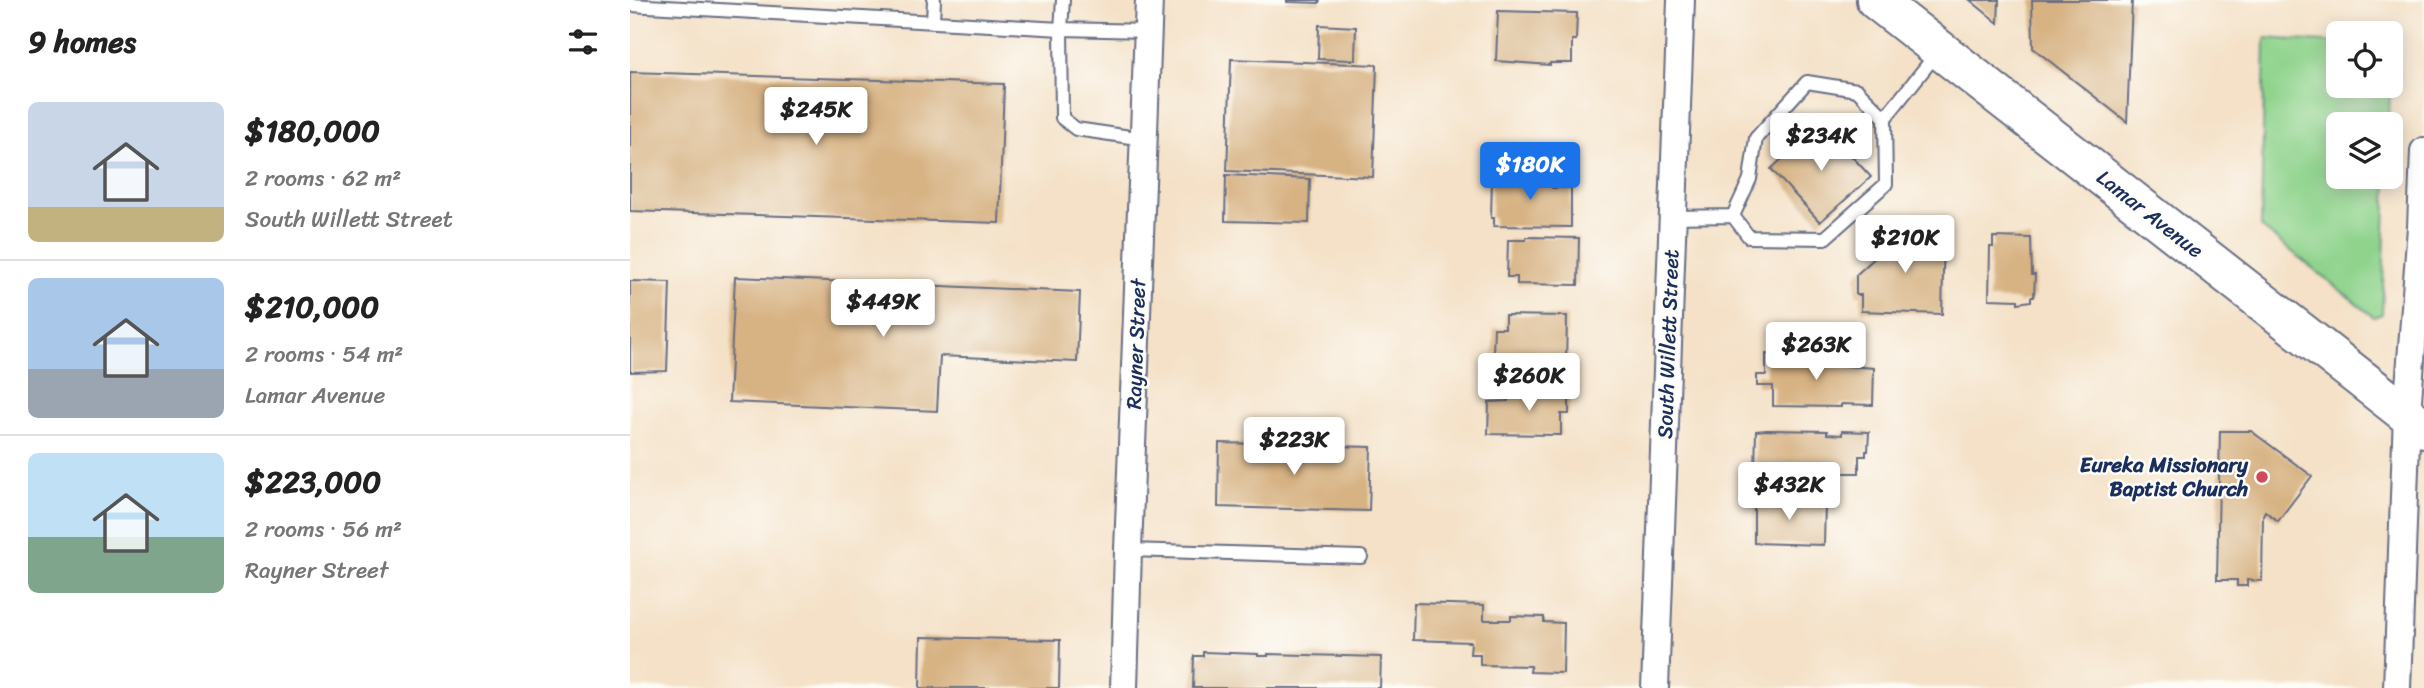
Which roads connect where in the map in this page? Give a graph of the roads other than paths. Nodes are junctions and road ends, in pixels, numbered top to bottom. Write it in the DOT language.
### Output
graph roads {
  1 [pos="933,0"];
  2 [pos="1063,0"];
  3 [pos="1149,0"];
  4 [pos="1681,0"];
  5 [pos="1876,0"];
  6 [pos="630,5"];
  7 [pos="771,6"];
  8 [pos="933,21"];
  9 [pos="1061,29"];
  10 [pos="1148,31"];
  11 [pos="1940,50"];
  12 [pos="1885,118"];
  13 [pos="1144,139"];
  14 [pos="2424,151"];
  15 [pos="1733,216"];
  16 [pos="1673,217"];
  17 [pos="2422,255"];
  18 [pos="2415,421"];
  19 [pos="1128,550"];
  20 [pos="1361,557"];
  21 [pos="1124,688"];
  22 [pos="1655,688"];
  23 [pos="2397,688"];
  1 -- 8 [label="lane"];
  2 -- 9 [label="lane"];
  3 -- 10 [label="street, Rayner Street"];
  4 -- 16 [label="street, South Willett Street"];
  5 -- 11 [label="main road, Lamar Avenue"];
  6 -- 7 [label="lane"];
  7 -- 8 [label="lane"];
  8 -- 9 [label="lane"];
  9 -- 10 [label="lane"];
  9 -- 13 [label="lane"];
  10 -- 13 [label="street, Rayner Street"];
  11 -- 12 [label="lane"];
  11 -- 18 [label="main road, Lamar Avenue"];
  12 -- 15 [label="lane"];
  12 -- 15 [label="lane"];
  13 -- 19 [label="street, Rayner Street"];
  14 -- 17 [label="street"];
  15 -- 16 [label="lane"];
  16 -- 22 [label="street, South Willett Street"];
  17 -- 18 [label="street"];
  18 -- 23 [label="street"];
  19 -- 20 [label="lane"];
  19 -- 21 [label="street, Rayner Street"];
}
